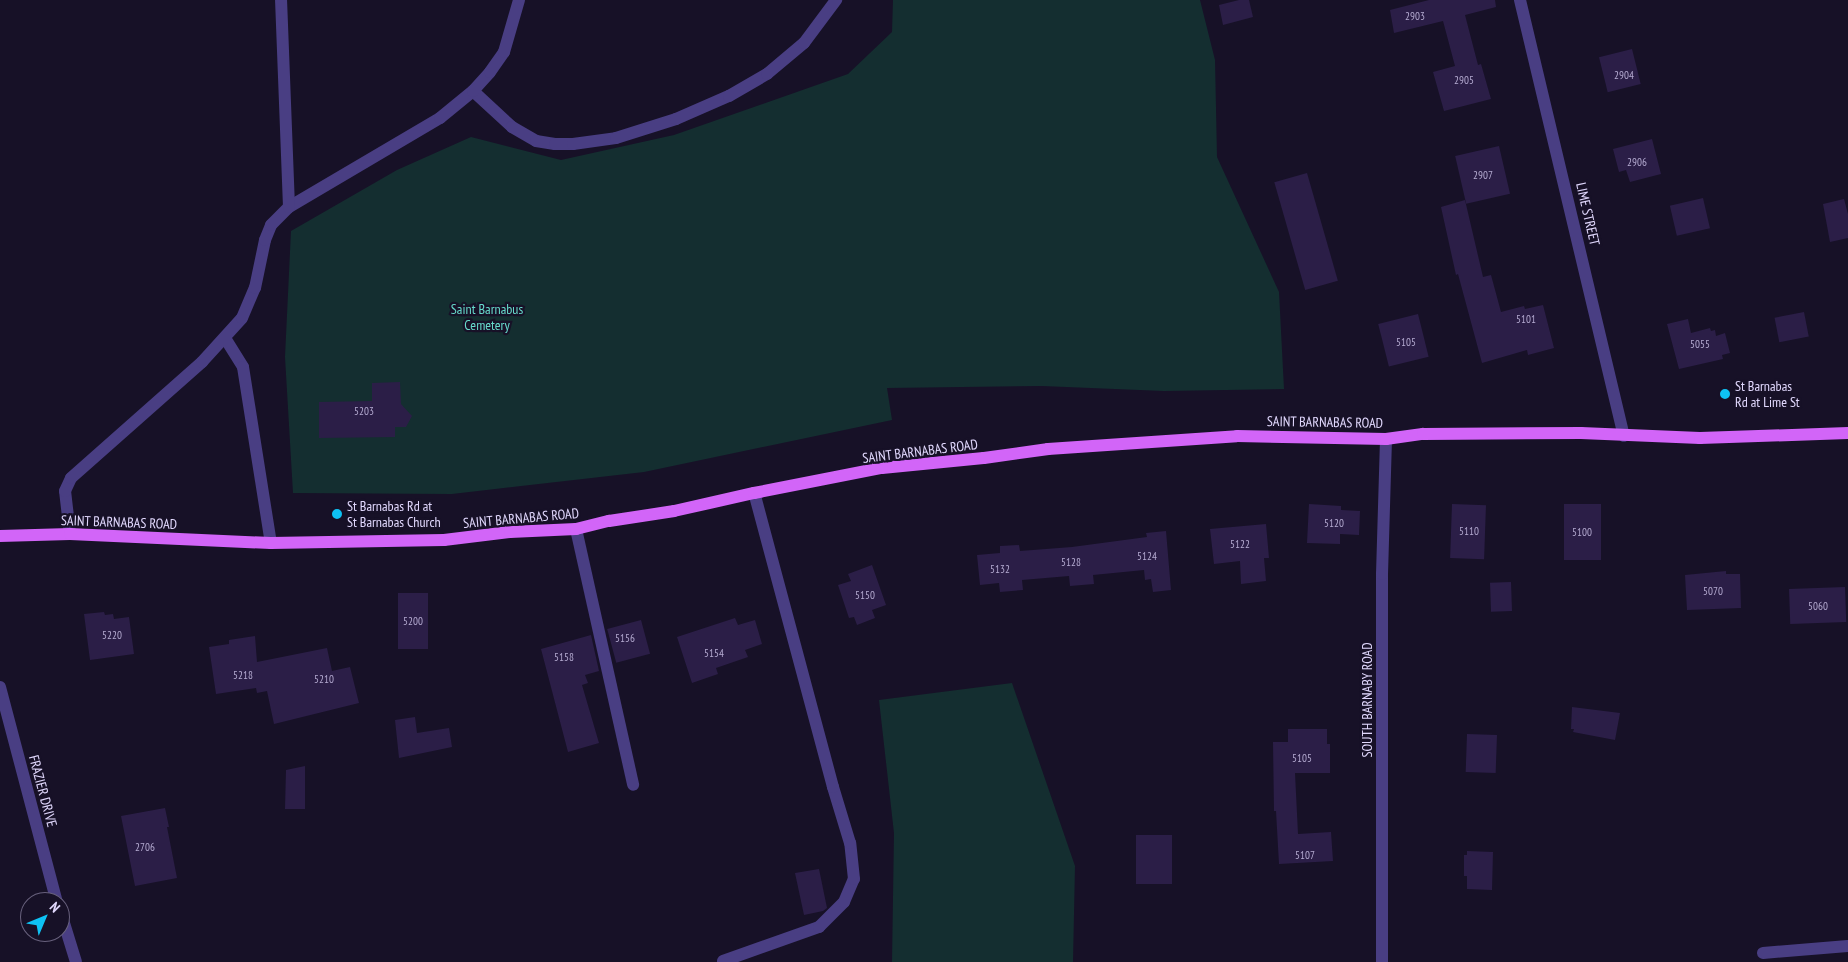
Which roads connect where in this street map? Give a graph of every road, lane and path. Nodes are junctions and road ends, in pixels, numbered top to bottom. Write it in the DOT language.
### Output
graph roads {
  1 [pos="281,0"];
  2 [pos="519,0"];
  3 [pos="836,0"];
  4 [pos="1520,0"];
  5 [pos="473,91"];
  6 [pos="289,207"];
  7 [pos="225,338"];
  8 [pos="1848,433"];
  9 [pos="1624,436"];
  10 [pos="1386,438"];
  11 [pos="754,493"];
  12 [pos="576,529"];
  13 [pos="70,534"];
  14 [pos="0,536"];
  15 [pos="271,543"];
  16 [pos="0,686"];
  17 [pos="633,785"];
  18 [pos="55,892"];
  19 [pos="70,942"];
  20 [pos="1848,946"];
  21 [pos="1763,953"];
  22 [pos="723,961"];
  23 [pos="76,962"];
  24 [pos="1382,962"];
  1 -- 6 [label="street"];
  2 -- 5 [label="street"];
  3 -- 5 [label="street"];
  4 -- 9 [label="street, LIME STREET"];
  5 -- 6 [label="street"];
  6 -- 7 [label="street"];
  7 -- 13 [label="street"];
  7 -- 15 [label="street"];
  8 -- 9 [label="main road, SAINT BARNABAS ROAD"];
  9 -- 10 [label="main road, SAINT BARNABAS ROAD"];
  10 -- 11 [label="main road, SAINT BARNABAS ROAD"];
  10 -- 24 [label="street, SOUTH BARNABY ROAD"];
  11 -- 12 [label="main road, SAINT BARNABAS ROAD"];
  11 -- 22 [label="street"];
  12 -- 15 [label="main road, SAINT BARNABAS ROAD"];
  12 -- 17 [label="street"];
  13 -- 14 [label="main road, SAINT BARNABAS ROAD"];
  13 -- 15 [label="main road, SAINT BARNABAS ROAD"];
  16 -- 18 [label="street, FRAZIER DRIVE"];
  19 -- 23 [label="street"];
  20 -- 21 [label="street"];
}
